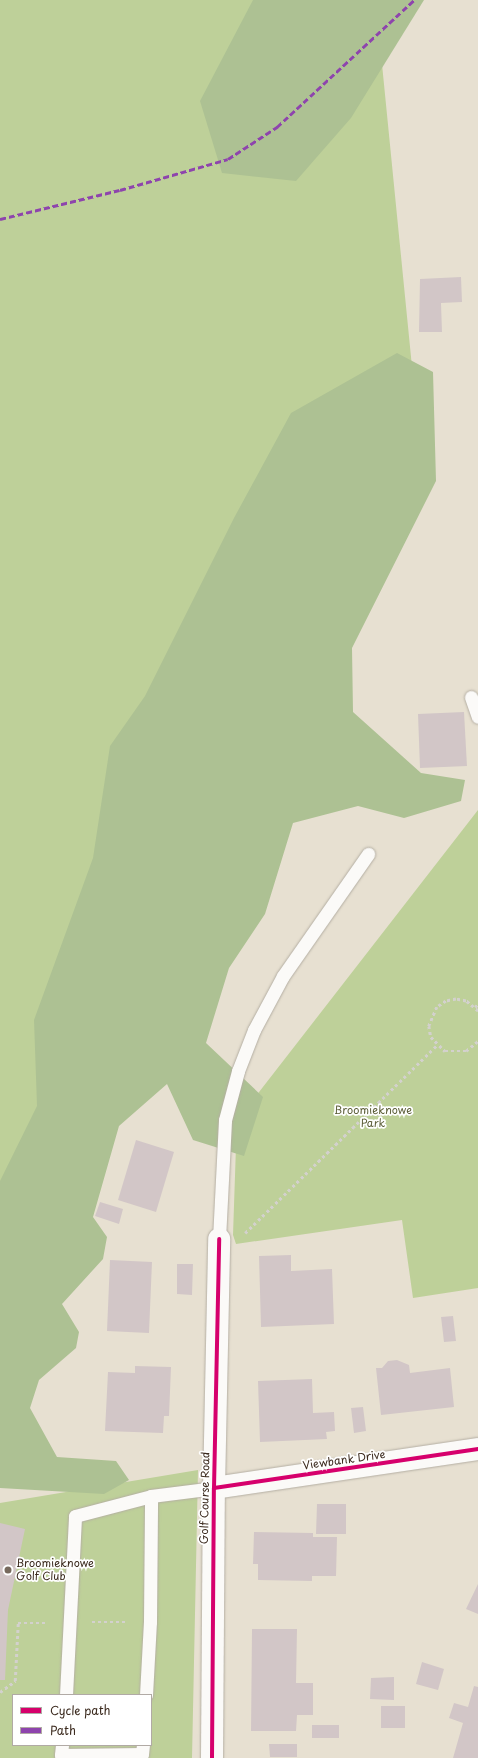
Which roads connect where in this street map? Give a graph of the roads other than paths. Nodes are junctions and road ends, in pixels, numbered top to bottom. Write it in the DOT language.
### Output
graph roads {
  1 [pos="471,697"];
  2 [pos="478,717"];
  3 [pos="368,854"];
  4 [pos="219,1248"];
  5 [pos="478,1449"];
  6 [pos="214,1488"];
  7 [pos="151,1496"];
  8 [pos="66,1694"];
  9 [pos="146,1694"];
  10 [pos="62,1746"];
  11 [pos="143,1746"];
  12 [pos="212,1758"];
  1 -- 2 [label="lane"];
  3 -- 4 [label="lane"];
  4 -- 6 [label="street, Golf Course Road"];
  5 -- 6 [label="street, Viewbank Drive"];
  6 -- 7 [label="lane"];
  6 -- 12 [label="street, Golf Course Road"];
  7 -- 8 [label="lane"];
  7 -- 9 [label="lane"];
  10 -- 11 [label="lane"];
}
